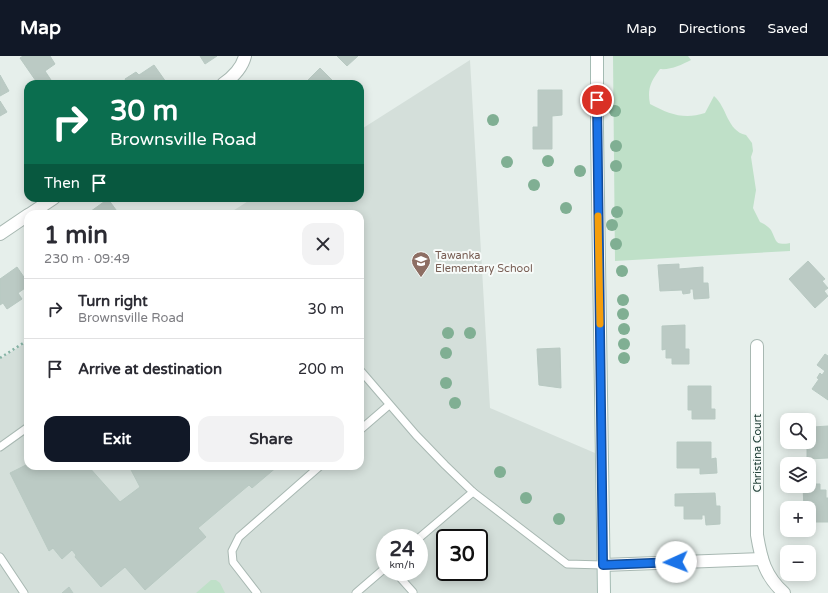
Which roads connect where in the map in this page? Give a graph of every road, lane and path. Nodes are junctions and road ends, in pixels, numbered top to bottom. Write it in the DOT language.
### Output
graph roads {
  1 [pos="245,56"];
  2 [pos="597,56"];
  3 [pos="227,80"];
  4 [pos="48,202"];
  5 [pos="36,210"];
  6 [pos="24,218"];
  7 [pos="0,234"];
  8 [pos="24,343"];
  9 [pos="757,346"];
  10 [pos="0,358"];
  11 [pos="364,375"];
  12 [pos="389,405"];
  13 [pos="364,427"];
  14 [pos="24,430"];
  15 [pos="0,447"];
  16 [pos="315,470"];
  17 [pos="473,492"];
  18 [pos="428,530"];
  19 [pos="0,557"];
  20 [pos="762,560"];
  21 [pos="603,565"];
  22 [pos="376,576"];
  23 [pos="403,581"];
  24 [pos="413,592"];
  25 [pos="24,593"];
  26 [pos="257,593"];
  27 [pos="356,593"];
  28 [pos="604,593"];
  29 [pos="784,593"];
  1 -- 3 [label="street"];
  2 -- 21 [label="street"];
  4 -- 5 [label="street"];
  6 -- 7 [label="street"];
  8 -- 10 [label="path"];
  9 -- 20 [label="street, Christina Court"];
  11 -- 12 [label="lane"];
  12 -- 13 [label="lane"];
  12 -- 17 [label="lane"];
  14 -- 15 [label="lane"];
  16 -- 26 [label="lane"];
  17 -- 18 [label="lane"];
  17 -- 21 [label="lane"];
  19 -- 25 [label="lane"];
  20 -- 21 [label="street"];
  20 -- 29 [label="street, Christina Court"];
  21 -- 28 [label="street"];
  22 -- 27 [label="lane"];
  23 -- 24 [label="lane"];
}
